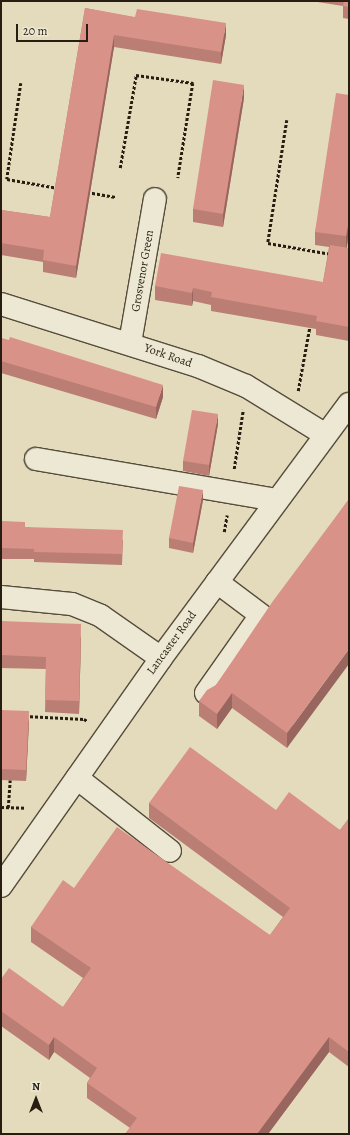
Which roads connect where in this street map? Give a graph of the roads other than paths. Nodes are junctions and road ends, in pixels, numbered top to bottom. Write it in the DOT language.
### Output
graph roads {
  1 [pos="155,199"];
  2 [pos="1,304"];
  3 [pos="130,343"];
  4 [pos="349,404"];
  5 [pos="324,434"];
  6 [pos="36,459"];
  7 [pos="277,500"];
  8 [pos="216,582"];
  9 [pos="1,597"];
  10 [pos="161,658"];
  11 [pos="206,693"];
  12 [pos="77,778"];
  13 [pos="170,851"];
  14 [pos="1,886"];
  1 -- 3 [label="street, Grosvenor Green"];
  2 -- 3 [label="street, York Road"];
  3 -- 5 [label="street, York Road"];
  4 -- 5 [label="street, Lancaster Road"];
  5 -- 7 [label="street, Lancaster Road"];
  6 -- 7 [label="street"];
  7 -- 8 [label="street, Lancaster Road"];
  8 -- 10 [label="street, Lancaster Road"];
  8 -- 11 [label="street"];
  9 -- 10 [label="street"];
  10 -- 12 [label="street, Lancaster Road"];
  12 -- 13 [label="street"];
  12 -- 14 [label="street, Lancaster Road"];
}
